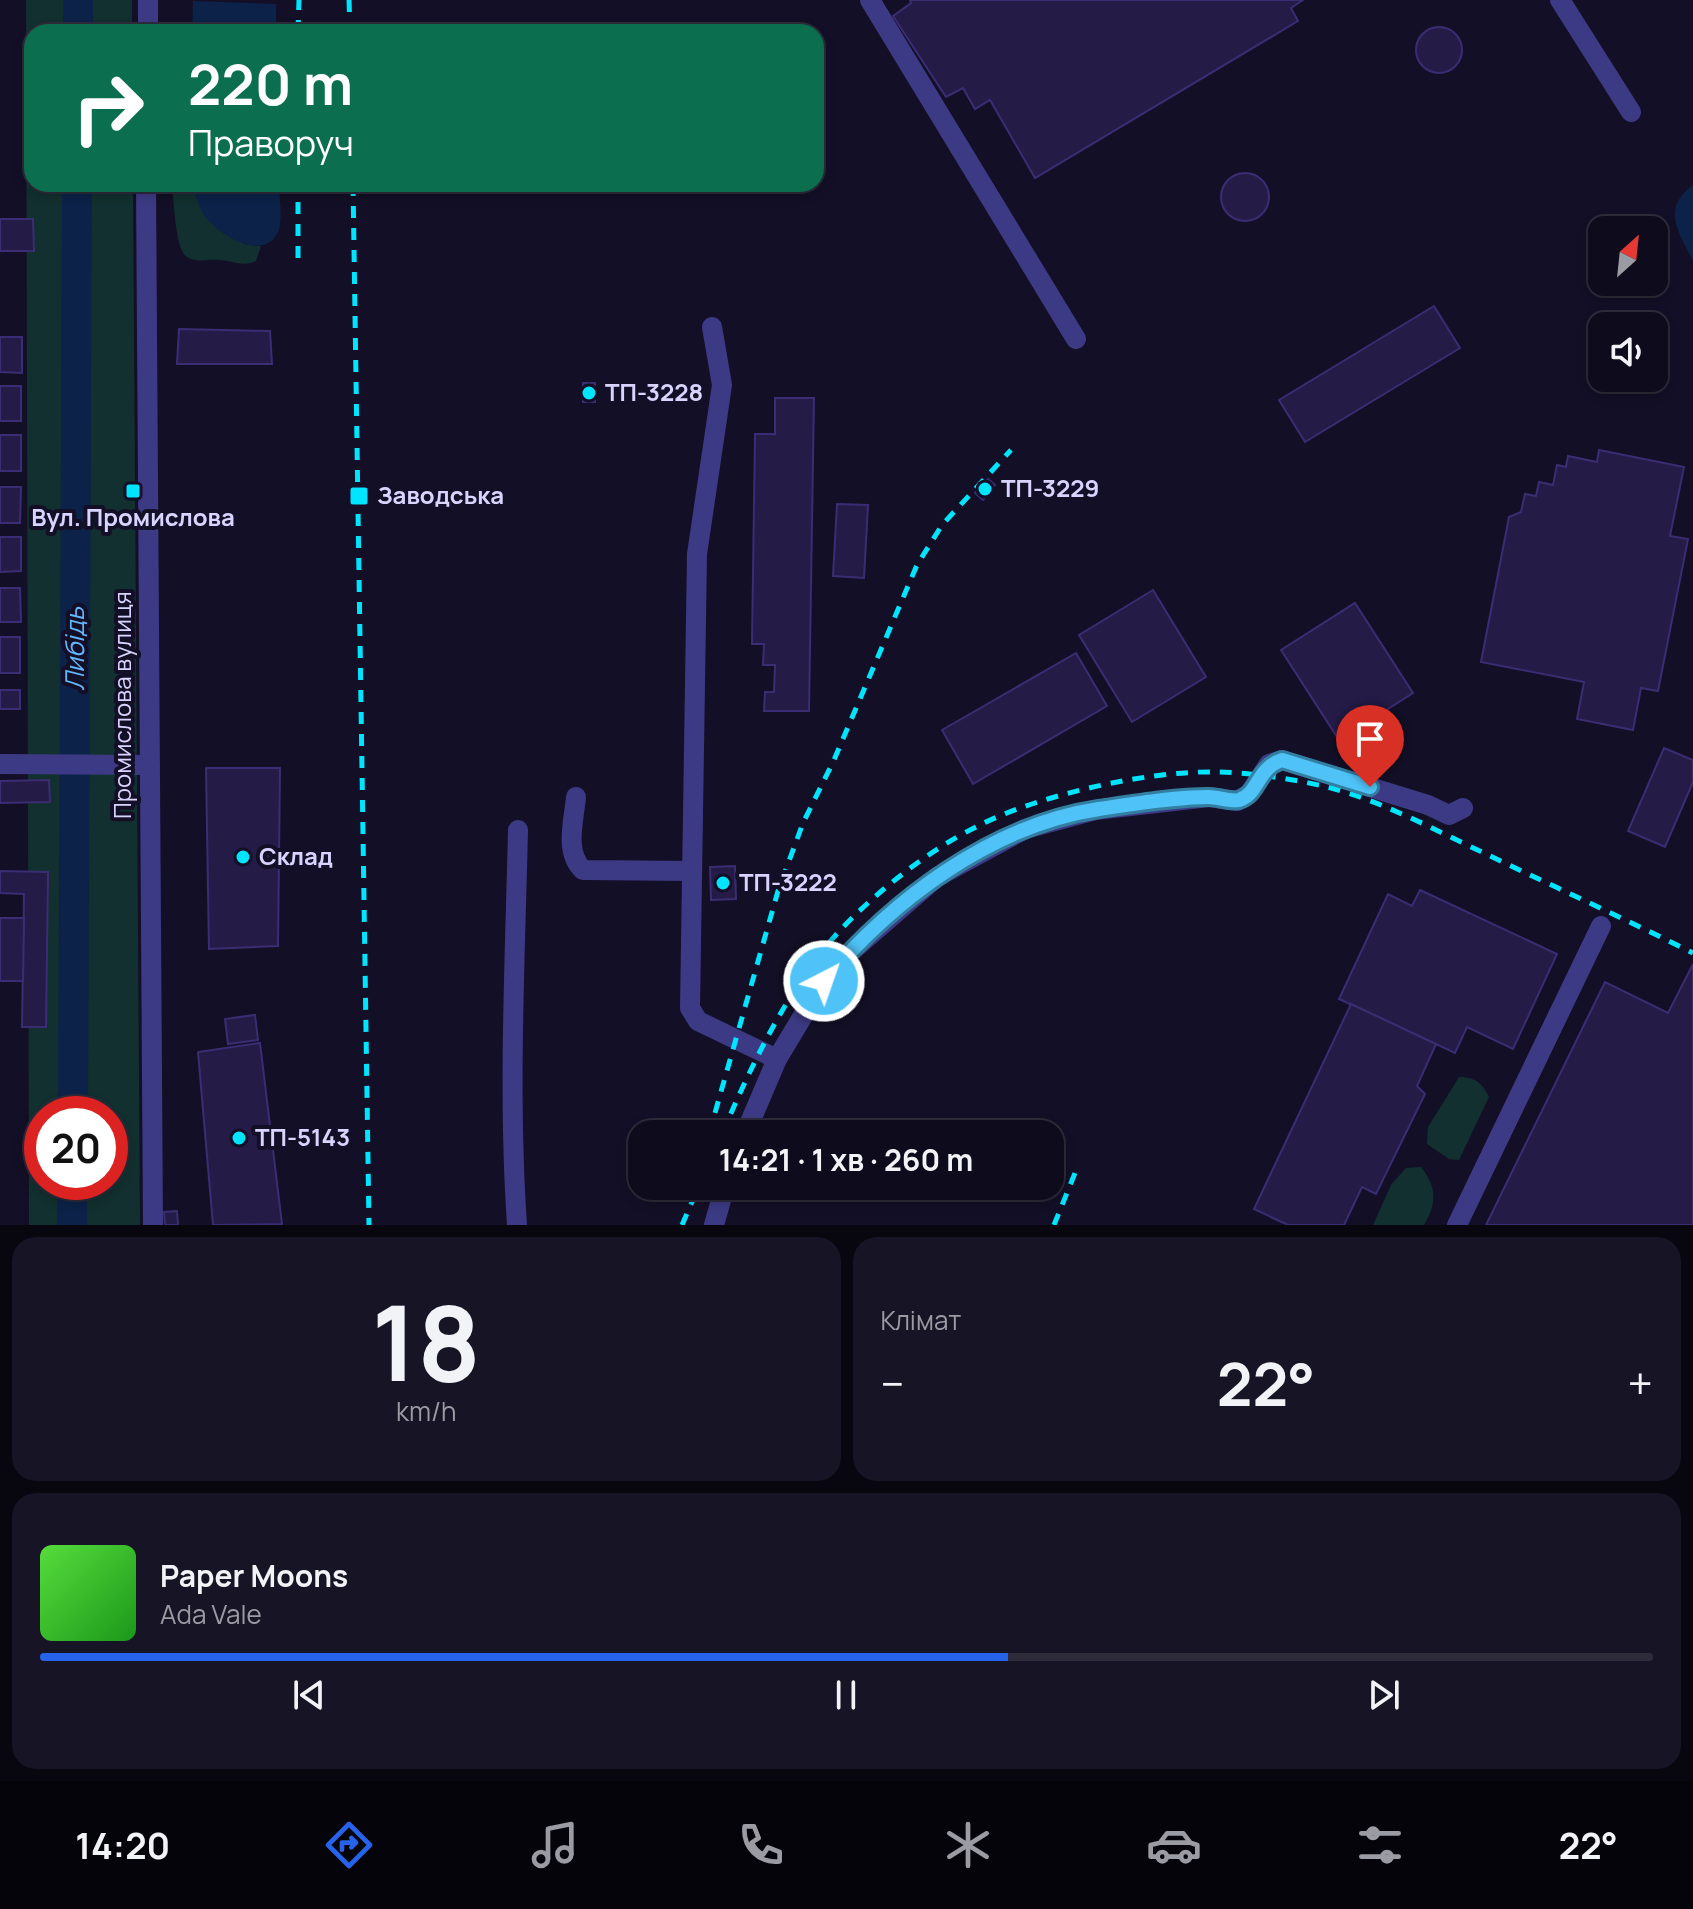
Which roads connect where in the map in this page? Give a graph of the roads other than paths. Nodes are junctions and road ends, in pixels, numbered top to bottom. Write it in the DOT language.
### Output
graph roads {
  1 [pos="148,0"];
  2 [pos="870,0"];
  3 [pos="1560,0"];
  4 [pos="148,24"];
  5 [pos="1631,112"];
  6 [pos="146,192"];
  7 [pos="712,327"];
  8 [pos="1076,339"];
  9 [pos="0,764"];
  10 [pos="150,765"];
  11 [pos="576,797"];
  12 [pos="1463,808"];
  13 [pos="518,830"];
  14 [pos="692,871"];
  15 [pos="1601,926"];
  16 [pos="777,1059"];
  17 [pos="751,1120"];
  18 [pos="721,1200"];
  19 [pos="153,1225"];
  20 [pos="517,1225"];
  21 [pos="714,1225"];
  22 [pos="1457,1225"];
  1 -- 4 [label="street"];
  2 -- 8 [label="street"];
  3 -- 5 [label="street"];
  6 -- 10 [label="street, Промислова вулиця"];
  7 -- 14 [label="street"];
  9 -- 10 [label="street"];
  10 -- 19 [label="street, Промислова вулиця"];
  11 -- 14 [label="street"];
  12 -- 16 [label="street"];
  13 -- 20 [label="street"];
  14 -- 16 [label="street"];
  15 -- 22 [label="street"];
  16 -- 17 [label="street"];
  18 -- 21 [label="street"];
}
